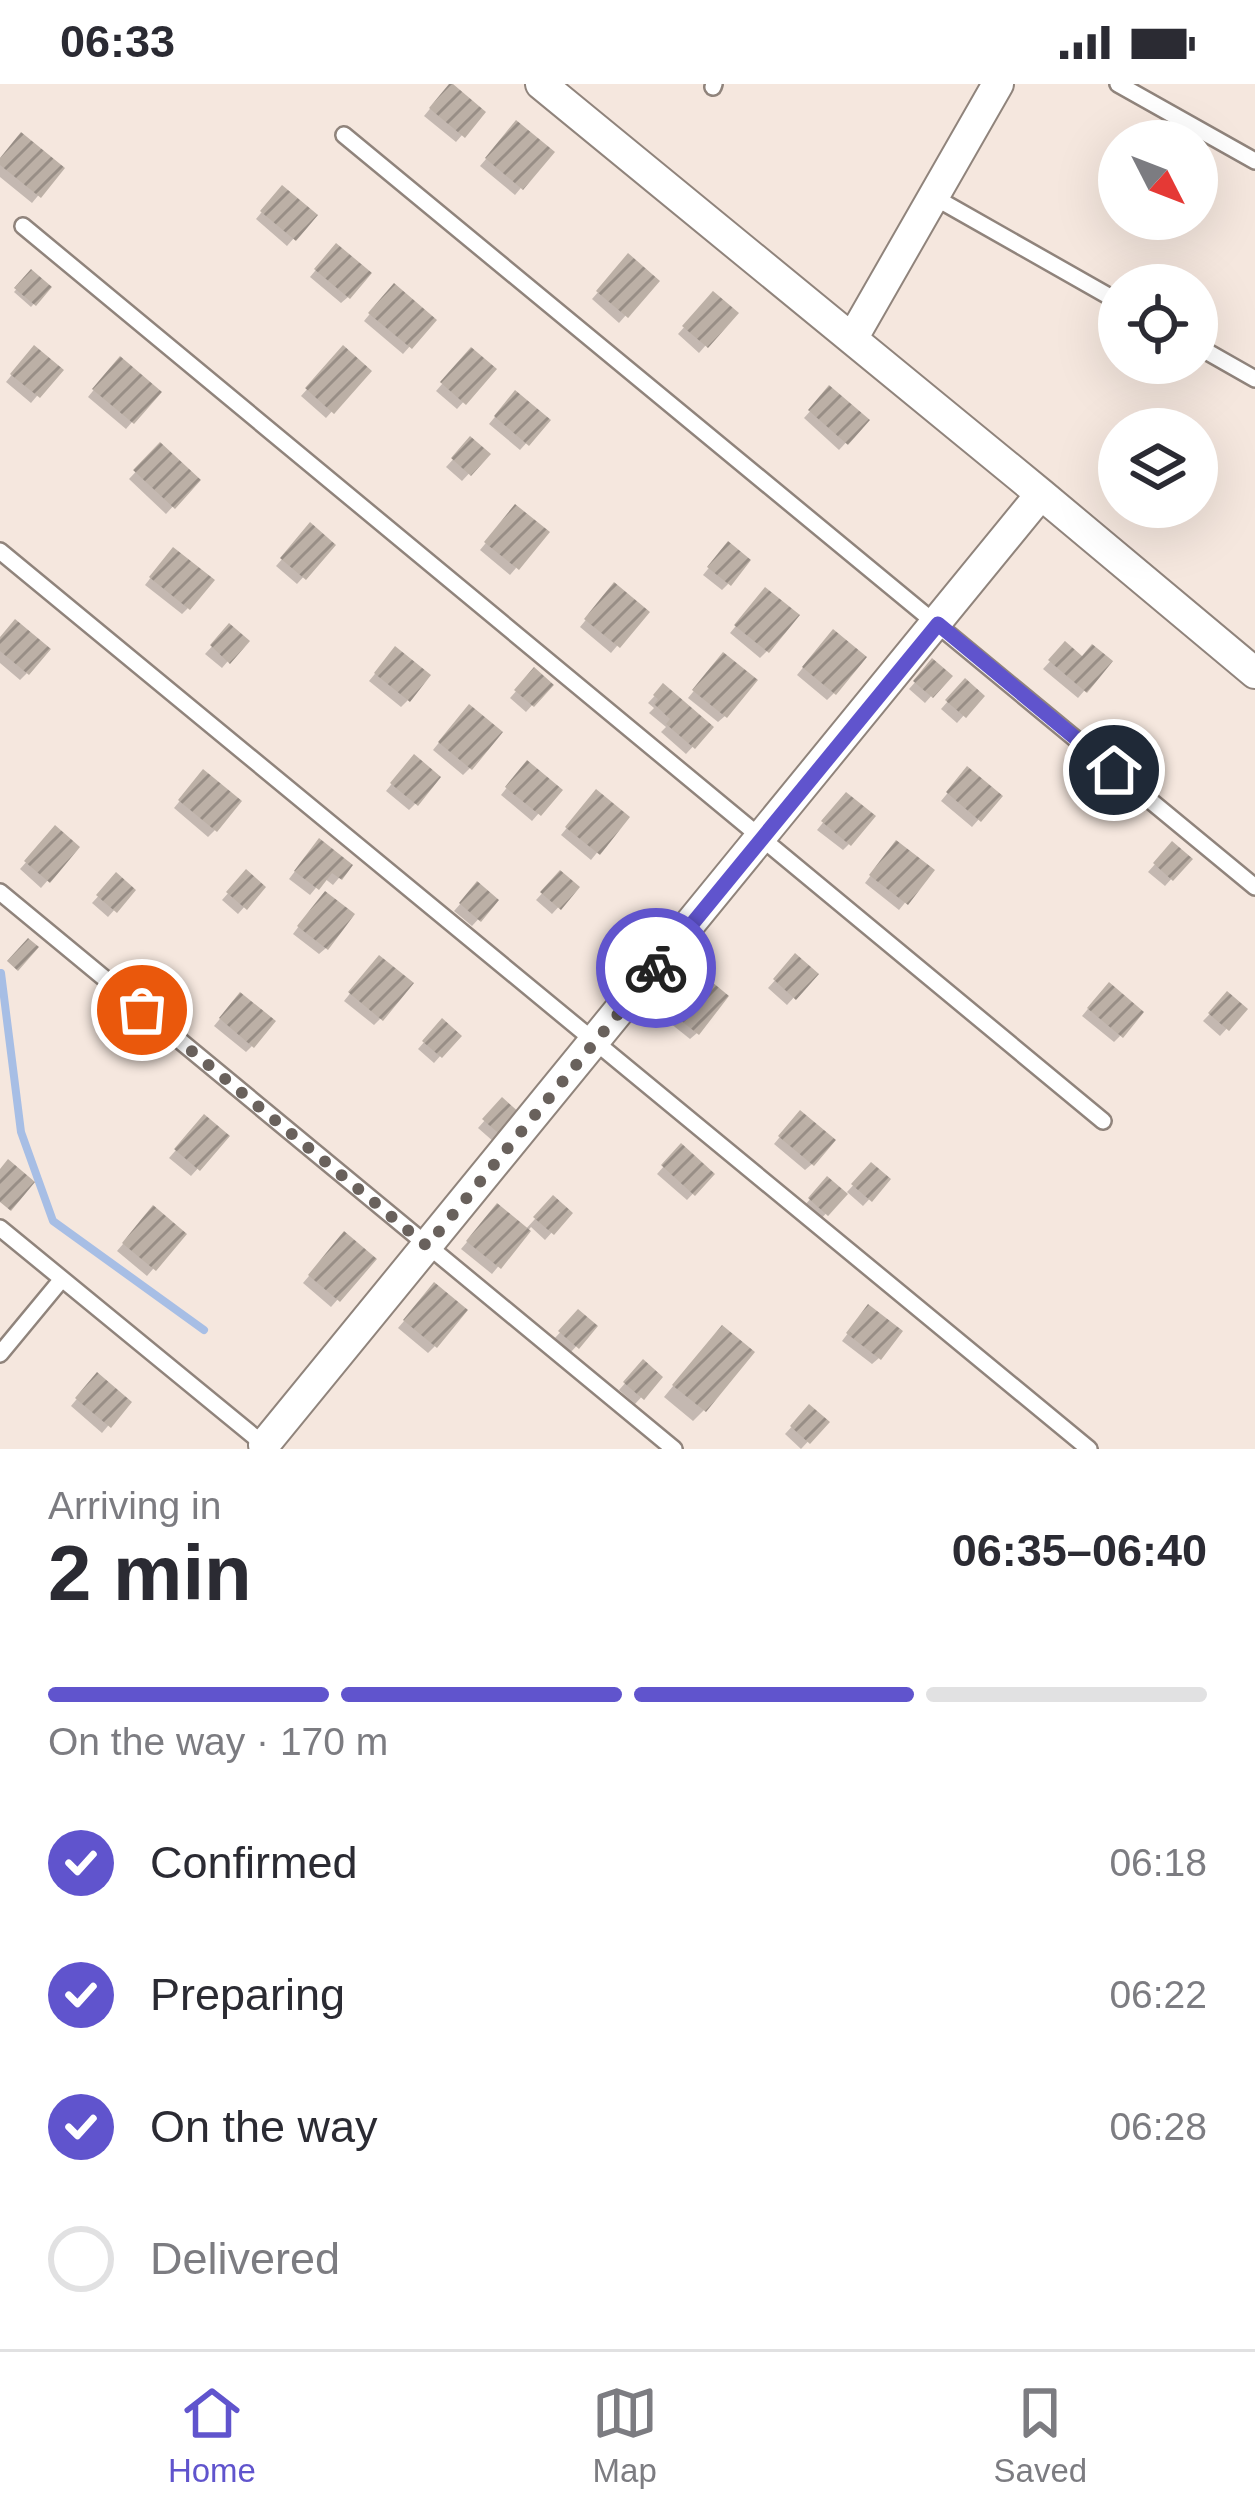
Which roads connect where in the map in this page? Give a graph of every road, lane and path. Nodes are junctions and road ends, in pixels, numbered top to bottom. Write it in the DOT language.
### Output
graph roads {
  1 [pos="541,84"];
  2 [pos="998,84"];
  3 [pos="1118,84"];
  4 [pos="344,135"];
  5 [pos="1255,161"];
  6 [pos="934,197"];
  7 [pos="23,226"];
  8 [pos="1098,290"];
  9 [pos="852,339"];
  10 [pos="1218,358"];
  11 [pos="1255,379"];
  12 [pos="1041,494"];
  13 [pos="0,551"];
  14 [pos="938,624"];
  15 [pos="1255,674"];
  16 [pos="761,839"];
  17 [pos="1255,886"];
  18 [pos="0,892"];
  19 [pos="595,1042"];
  20 [pos="1103,1121"];
  21 [pos="0,1228"];
  22 [pos="427,1246"];
  23 [pos="62,1279"];
  24 [pos="0,1354"];
  25 [pos="265,1448"];
  26 [pos="674,1449"];
  27 [pos="1089,1449"];
  1 -- 9 [label="street"];
  2 -- 6 [label="street"];
  3 -- 5 [label="lane"];
  4 -- 14 [label="lane"];
  6 -- 8 [label="lane"];
  6 -- 9 [label="street"];
  7 -- 16 [label="lane"];
  9 -- 12 [label="street"];
  10 -- 11 [label="lane"];
  12 -- 14 [label="street"];
  12 -- 15 [label="street"];
  13 -- 19 [label="lane"];
  14 -- 16 [label="street"];
  14 -- 17 [label="lane"];
  16 -- 19 [label="street"];
  16 -- 20 [label="lane"];
  18 -- 22 [label="lane"];
  19 -- 22 [label="street"];
  19 -- 27 [label="lane"];
  21 -- 23 [label="lane"];
  22 -- 25 [label="street"];
  22 -- 26 [label="lane"];
  23 -- 24 [label="lane"];
  23 -- 25 [label="lane"];
}
